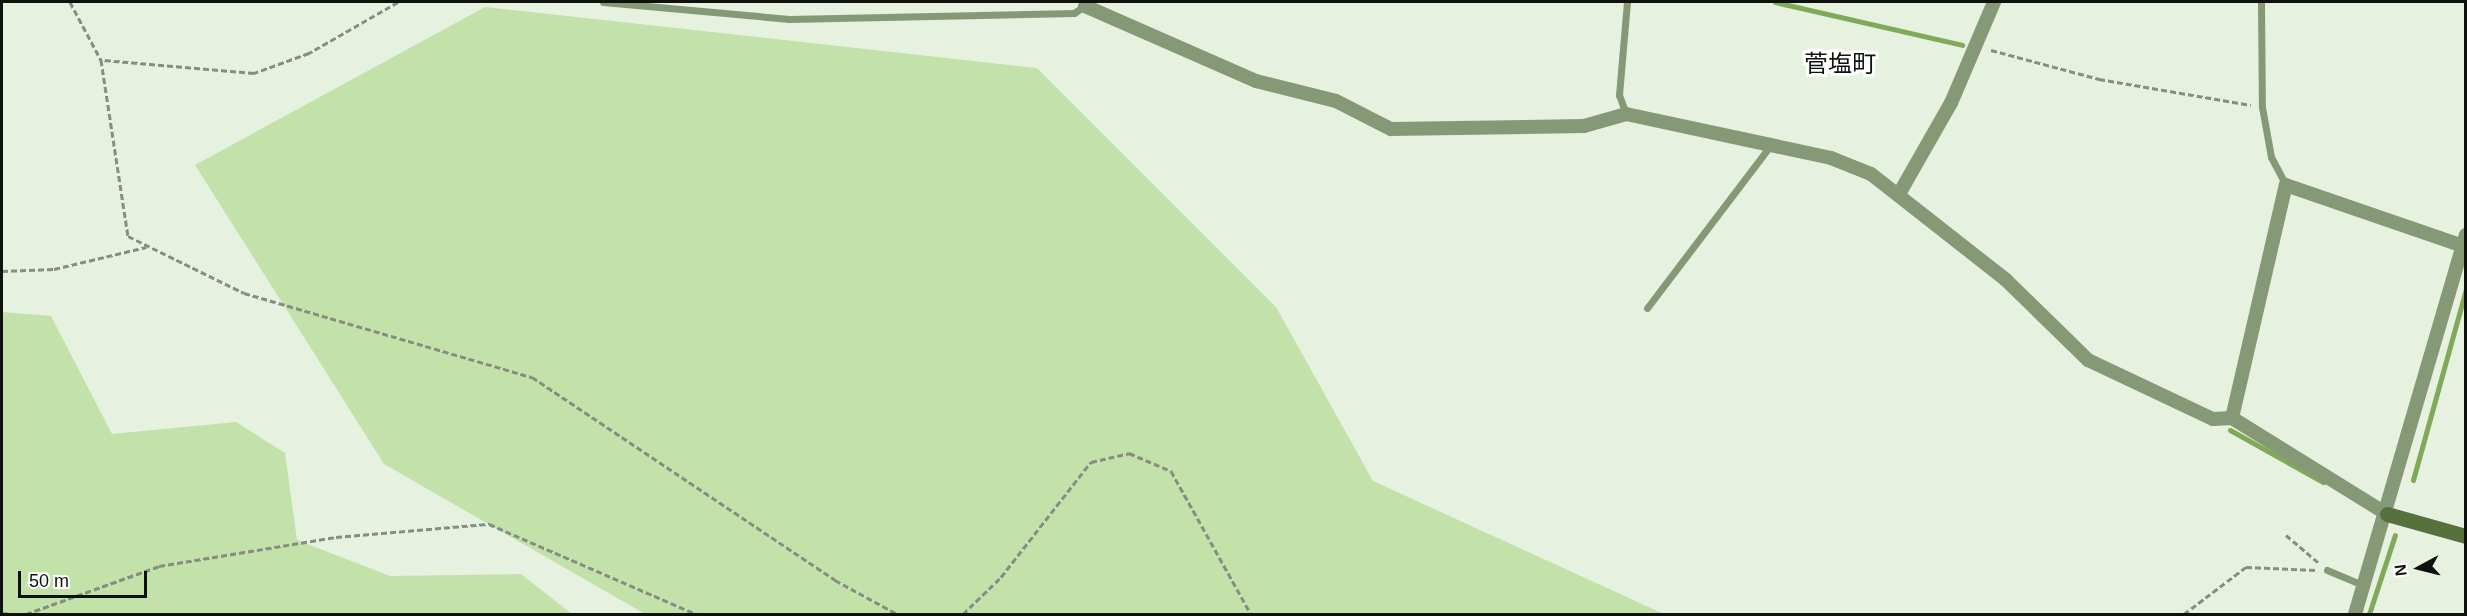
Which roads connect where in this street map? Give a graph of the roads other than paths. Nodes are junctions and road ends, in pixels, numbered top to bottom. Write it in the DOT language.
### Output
graph roads {
  1 [pos="603,2"];
  2 [pos="669,2"];
  3 [pos="1627,2"];
  4 [pos="1994,2"];
  5 [pos="2261,2"];
  6 [pos="1086,4"];
  7 [pos="669,11"];
  8 [pos="1626,114"];
  9 [pos="1769,147"];
  10 [pos="2286,185"];
  11 [pos="1899,194"];
  12 [pos="2464,240"];
  13 [pos="1647,308"];
  14 [pos="2232,418"];
  15 [pos="2387,514"];
  16 [pos="2466,536"];
  17 [pos="2327,570"];
  18 [pos="2365,586"];
  19 [pos="2355,615"];
  1 -- 7 [label="lane"];
  2 -- 7 [label="lane"];
  3 -- 8 [label="lane"];
  4 -- 11 [label="street"];
  5 -- 10 [label="lane"];
  6 -- 7 [label="lane"];
  6 -- 8 [label="street"];
  8 -- 9 [label="street"];
  9 -- 11 [label="street"];
  9 -- 13 [label="lane"];
  10 -- 12 [label="street"];
  10 -- 14 [label="street"];
  11 -- 14 [label="street"];
  12 -- 15 [label="street"];
  14 -- 15 [label="street"];
  15 -- 16 [label="street"];
  15 -- 18 [label="street"];
  17 -- 18 [label="lane"];
  18 -- 19 [label="street"];
}
